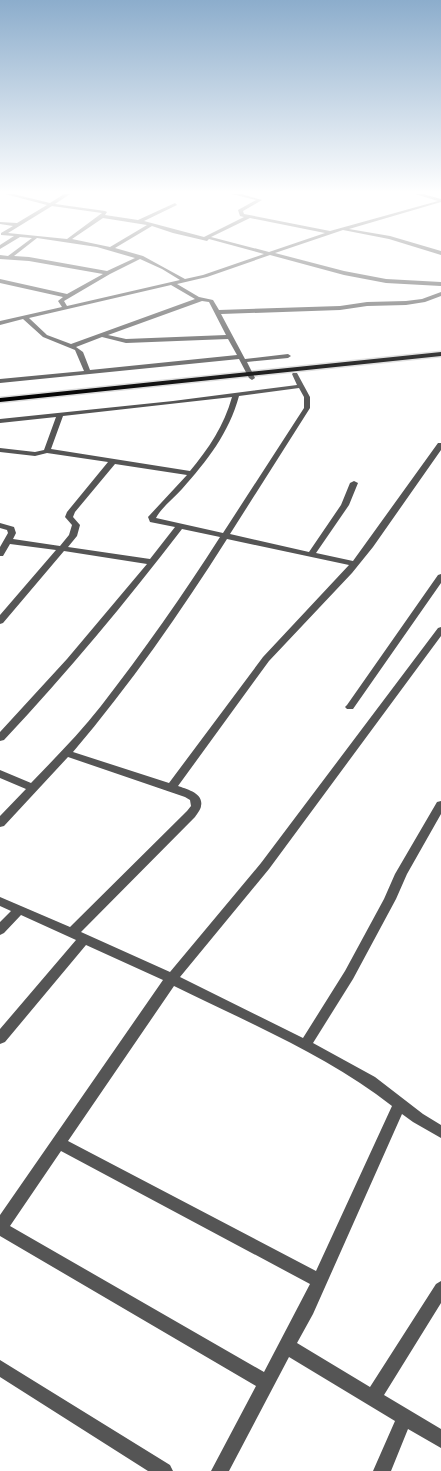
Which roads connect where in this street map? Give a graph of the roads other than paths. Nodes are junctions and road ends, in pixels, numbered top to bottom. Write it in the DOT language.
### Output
graph roads {
  1 [pos="45,263"];
  2 [pos="129,263"];
  3 [pos="154,263"];
  4 [pos="243,263"];
  5 [pos="304,263"];
  6 [pos="108,273"];
  7 [pos="0,281"];
  8 [pos="185,281"];
  9 [pos="171,283"];
  10 [pos="441,284"];
  11 [pos="441,294"];
  12 [pos="67,296"];
  13 [pos="201,300"];
  14 [pos="65,307"];
  15 [pos="218,312"];
  16 [pos="26,318"];
  17 [pos="0,323"];
  18 [pos="101,335"];
  19 [pos="230,337"];
  20 [pos="72,346"];
  21 [pos="441,354"];
  22 [pos="288,356"];
  23 [pos="241,359"];
  24 [pos="441,359"];
  25 [pos="88,372"];
  26 [pos="295,374"];
  27 [pos="251,376"];
  28 [pos="0,381"];
  29 [pos="301,386"];
  30 [pos="236,394"];
  31 [pos="0,400"];
  32 [pos="0,405"];
  33 [pos="60,414"];
  34 [pos="0,421"];
  35 [pos="441,445"];
  36 [pos="0,450"];
  37 [pos="47,451"];
  38 [pos="113,461"];
  39 [pos="191,473"];
  40 [pos="354,483"];
  41 [pos="0,526"];
  42 [pos="180,526"];
  43 [pos="224,535"];
  44 [pos="9,541"];
  45 [pos="63,550"];
  46 [pos="0,554"];
  47 [pos="311,554"];
  48 [pos="153,562"];
  49 [pos="354,564"];
  50 [pos="441,578"];
  51 [pos="0,621"];
  52 [pos="441,630"];
  53 [pos="350,707"];
  54 [pos="0,738"];
  55 [pos="66,753"];
  56 [pos="0,774"];
  57 [pos="32,788"];
  58 [pos="170,788"];
  59 [pos="441,805"];
  60 [pos="0,823"];
  61 [pos="436,823"];
  62 [pos="0,901"];
  63 [pos="20,910"];
  64 [pos="0,930"];
  65 [pos="72,933"];
  66 [pos="85,938"];
  67 [pos="172,978"];
  68 [pos="0,1038"];
  69 [pos="305,1045"];
  70 [pos="400,1104"];
  71 [pos="441,1132"];
  72 [pos="59,1143"];
  73 [pos="0,1228"];
  74 [pos="320,1281"];
  75 [pos="441,1288"];
  76 [pos="286,1346"];
  77 [pos="0,1368"];
  78 [pos="267,1383"];
  79 [pos="372,1399"];
  80 [pos="405,1417"];
  81 [pos="441,1439"];
  82 [pos="164,1471"];
  83 [pos="220,1471"];
  84 [pos="382,1471"];
  1 -- 6 [label="street"];
  2 -- 6 [label="street"];
  3 -- 8 [label="street"];
  4 -- 8 [label="street"];
  5 -- 10 [label="street"];
  6 -- 12 [label="street"];
  7 -- 12 [label="street"];
  8 -- 9 [label="street"];
  9 -- 13 [label="street"];
  9 -- 14 [label="street"];
  11 -- 15 [label="street"];
  12 -- 14 [label="street"];
  13 -- 15 [label="street"];
  13 -- 18 [label="street"];
  14 -- 16 [label="street"];
  15 -- 19 [label="street"];
  16 -- 17 [label="street"];
  16 -- 20 [label="street"];
  18 -- 19 [label="street"];
  18 -- 20 [label="street"];
  19 -- 23 [label="street"];
  20 -- 25 [label="street"];
  21 -- 27 [label="main road"];
  22 -- 23 [label="street"];
  23 -- 25 [label="street"];
  23 -- 27 [label="street"];
  24 -- 26 [label="main road"];
  25 -- 28 [label="street"];
  26 -- 27 [label="main road"];
  26 -- 29 [label="street"];
  27 -- 31 [label="main road"];
  27 -- 32 [label="main road"];
  29 -- 30 [label="street"];
  29 -- 43 [label="street"];
  30 -- 33 [label="street"];
  30 -- 39 [label="street"];
  33 -- 34 [label="street"];
  33 -- 37 [label="street"];
  35 -- 49 [label="street"];
  36 -- 37 [label="street"];
  37 -- 38 [label="street"];
  38 -- 39 [label="street"];
  38 -- 45 [label="street"];
  39 -- 42 [label="street"];
  40 -- 47 [label="street"];
  41 -- 44 [label="street"];
  42 -- 43 [label="street"];
  42 -- 48 [label="street"];
  43 -- 47 [label="street"];
  43 -- 55 [label="street"];
  44 -- 45 [label="street"];
  44 -- 46 [label="street"];
  45 -- 48 [label="street"];
  45 -- 51 [label="street"];
  47 -- 49 [label="street"];
  48 -- 54 [label="street"];
  49 -- 58 [label="street"];
  50 -- 53 [label="street"];
  52 -- 67 [label="street"];
  55 -- 57 [label="street"];
  55 -- 58 [label="street"];
  56 -- 57 [label="street"];
  57 -- 60 [label="street"];
  58 -- 65 [label="street"];
  59 -- 61 [label="street"];
  61 -- 69 [label="street"];
  62 -- 63 [label="street"];
  63 -- 64 [label="street"];
  63 -- 65 [label="street"];
  65 -- 66 [label="street"];
  66 -- 67 [label="street"];
  66 -- 68 [label="street"];
  67 -- 69 [label="street"];
  67 -- 72 [label="street"];
  69 -- 70 [label="street"];
  70 -- 71 [label="street"];
  70 -- 74 [label="street"];
  72 -- 73 [label="street"];
  72 -- 74 [label="street"];
  73 -- 78 [label="street"];
  74 -- 76 [label="street"];
  75 -- 79 [label="street"];
  76 -- 78 [label="street"];
  76 -- 79 [label="street"];
  77 -- 82 [label="street"];
  78 -- 83 [label="street"];
  79 -- 80 [label="street"];
  80 -- 81 [label="street"];
  80 -- 84 [label="street"];
}
